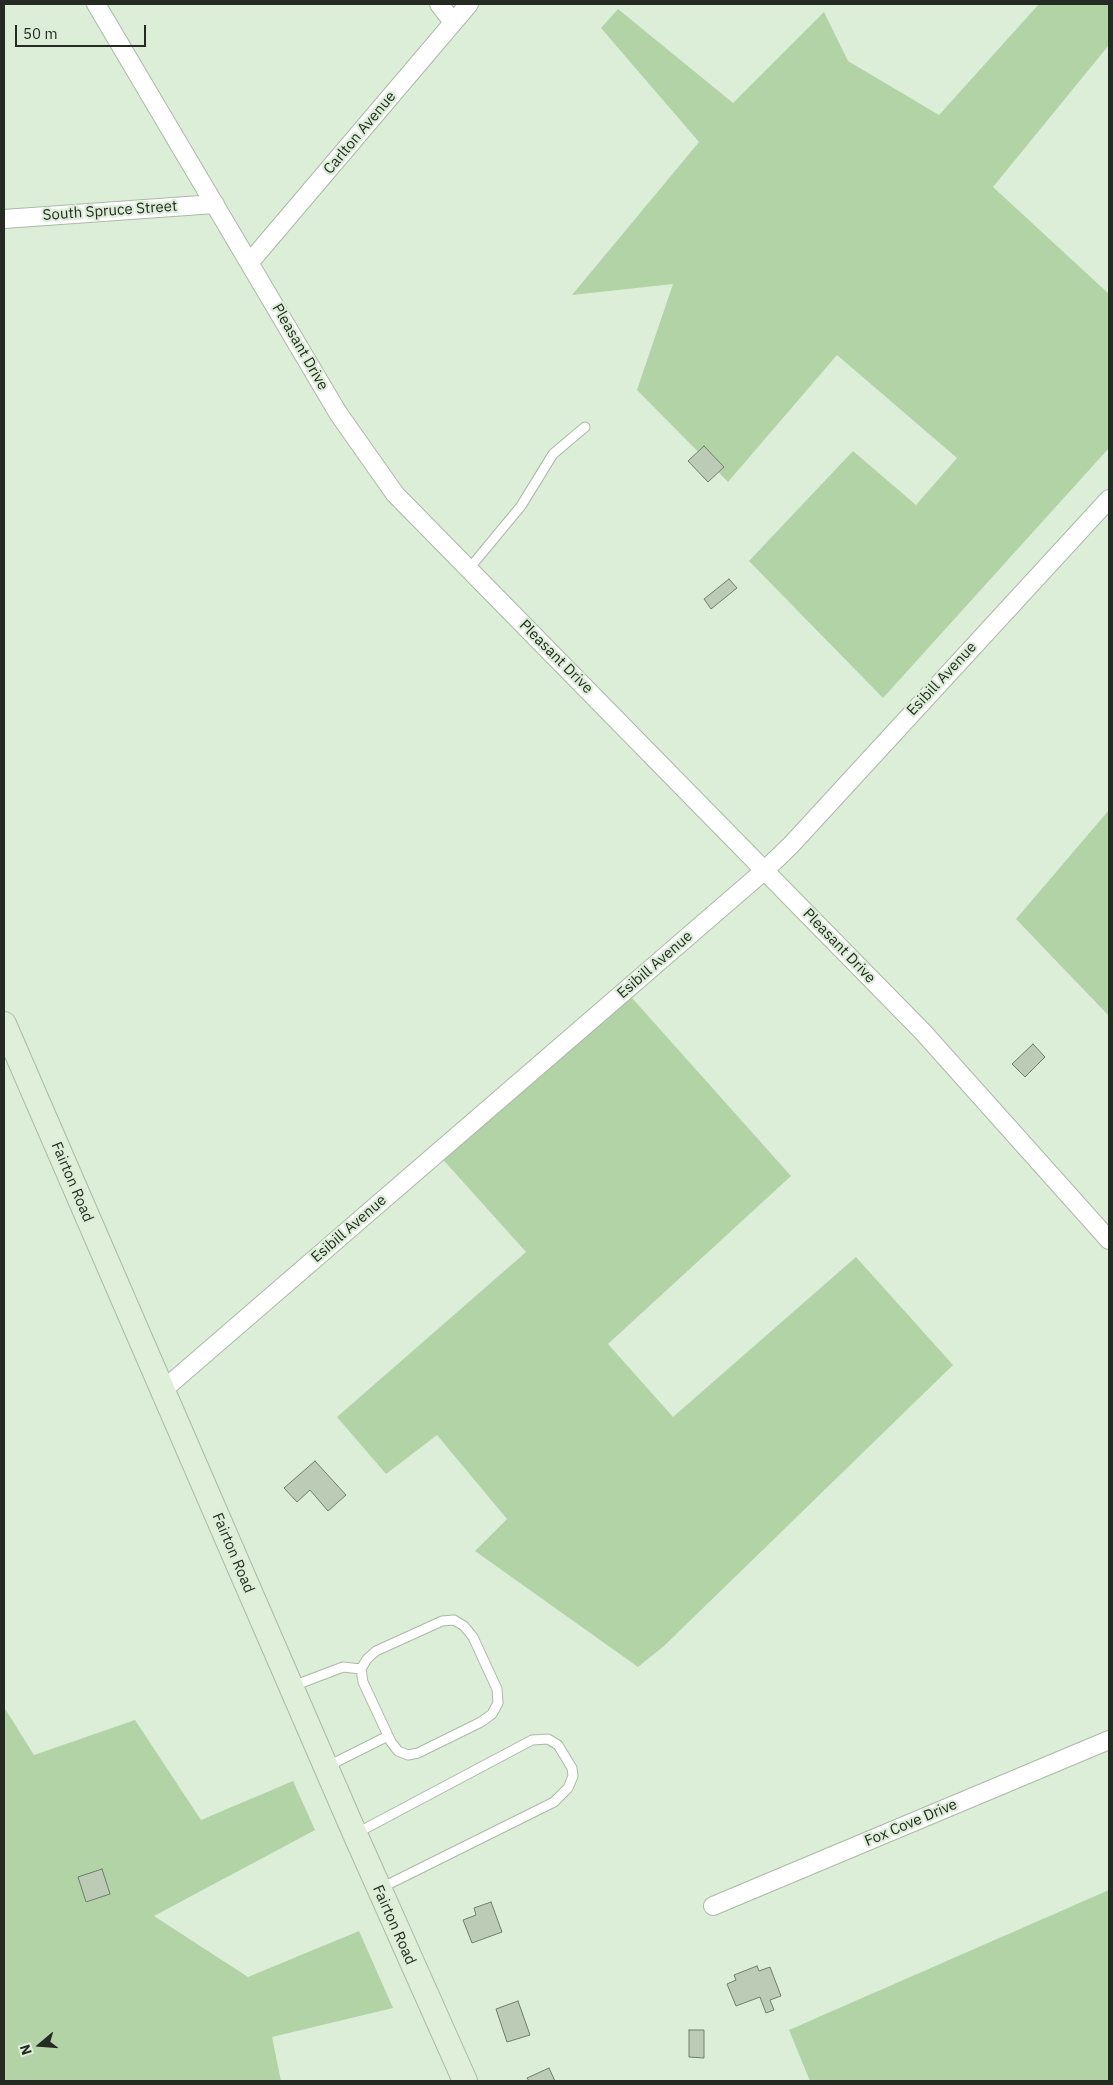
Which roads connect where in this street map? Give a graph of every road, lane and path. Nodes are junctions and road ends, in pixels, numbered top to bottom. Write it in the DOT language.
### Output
graph roads {
  1 [pos="96,4"];
  2 [pos="439,4"];
  3 [pos="469,4"];
  4 [pos="453,22"];
  5 [pos="215,204"];
  6 [pos="4,219"];
  7 [pos="250,262"];
  8 [pos="585,428"];
  9 [pos="1109,499"];
  10 [pos="468,570"];
  11 [pos="765,870"];
  12 [pos="4,1024"];
  13 [pos="1109,1240"];
  14 [pos="163,1390"];
  15 [pos="362,1669"];
  16 [pos="291,1687"];
  17 [pos="388,1736"];
  18 [pos="1109,1740"];
  19 [pos="326,1768"];
  20 [pos="355,1834"];
  21 [pos="379,1890"];
  22 [pos="713,1906"];
  23 [pos="465,2081"];
  1 -- 5 [label="street, Pleasant Drive"];
  2 -- 4 [label="street"];
  3 -- 4 [label="street, Carlton Avenue"];
  4 -- 7 [label="street, Carlton Avenue"];
  5 -- 6 [label="street, South Spruce Street"];
  5 -- 7 [label="street, Pleasant Drive"];
  7 -- 10 [label="street, Pleasant Drive"];
  8 -- 10 [label="lane"];
  9 -- 11 [label="street, Esibill Avenue"];
  10 -- 11 [label="street, Pleasant Drive"];
  11 -- 13 [label="street, Pleasant Drive"];
  11 -- 14 [label="street, Esibill Avenue"];
  12 -- 14 [label="main road, Fairton Road"];
  14 -- 16 [label="main road, Fairton Road"];
  15 -- 16 [label="lane"];
  15 -- 17 [label="lane"];
  15 -- 17 [label="lane"];
  16 -- 19 [label="main road, Fairton Road"];
  17 -- 19 [label="lane"];
  18 -- 22 [label="street, Fox Cove Drive"];
  19 -- 20 [label="main road, Fairton Road"];
  20 -- 21 [label="main road, Fairton Road"];
  20 -- 21 [label="lane"];
  21 -- 23 [label="main road, Fairton Road"];
}
